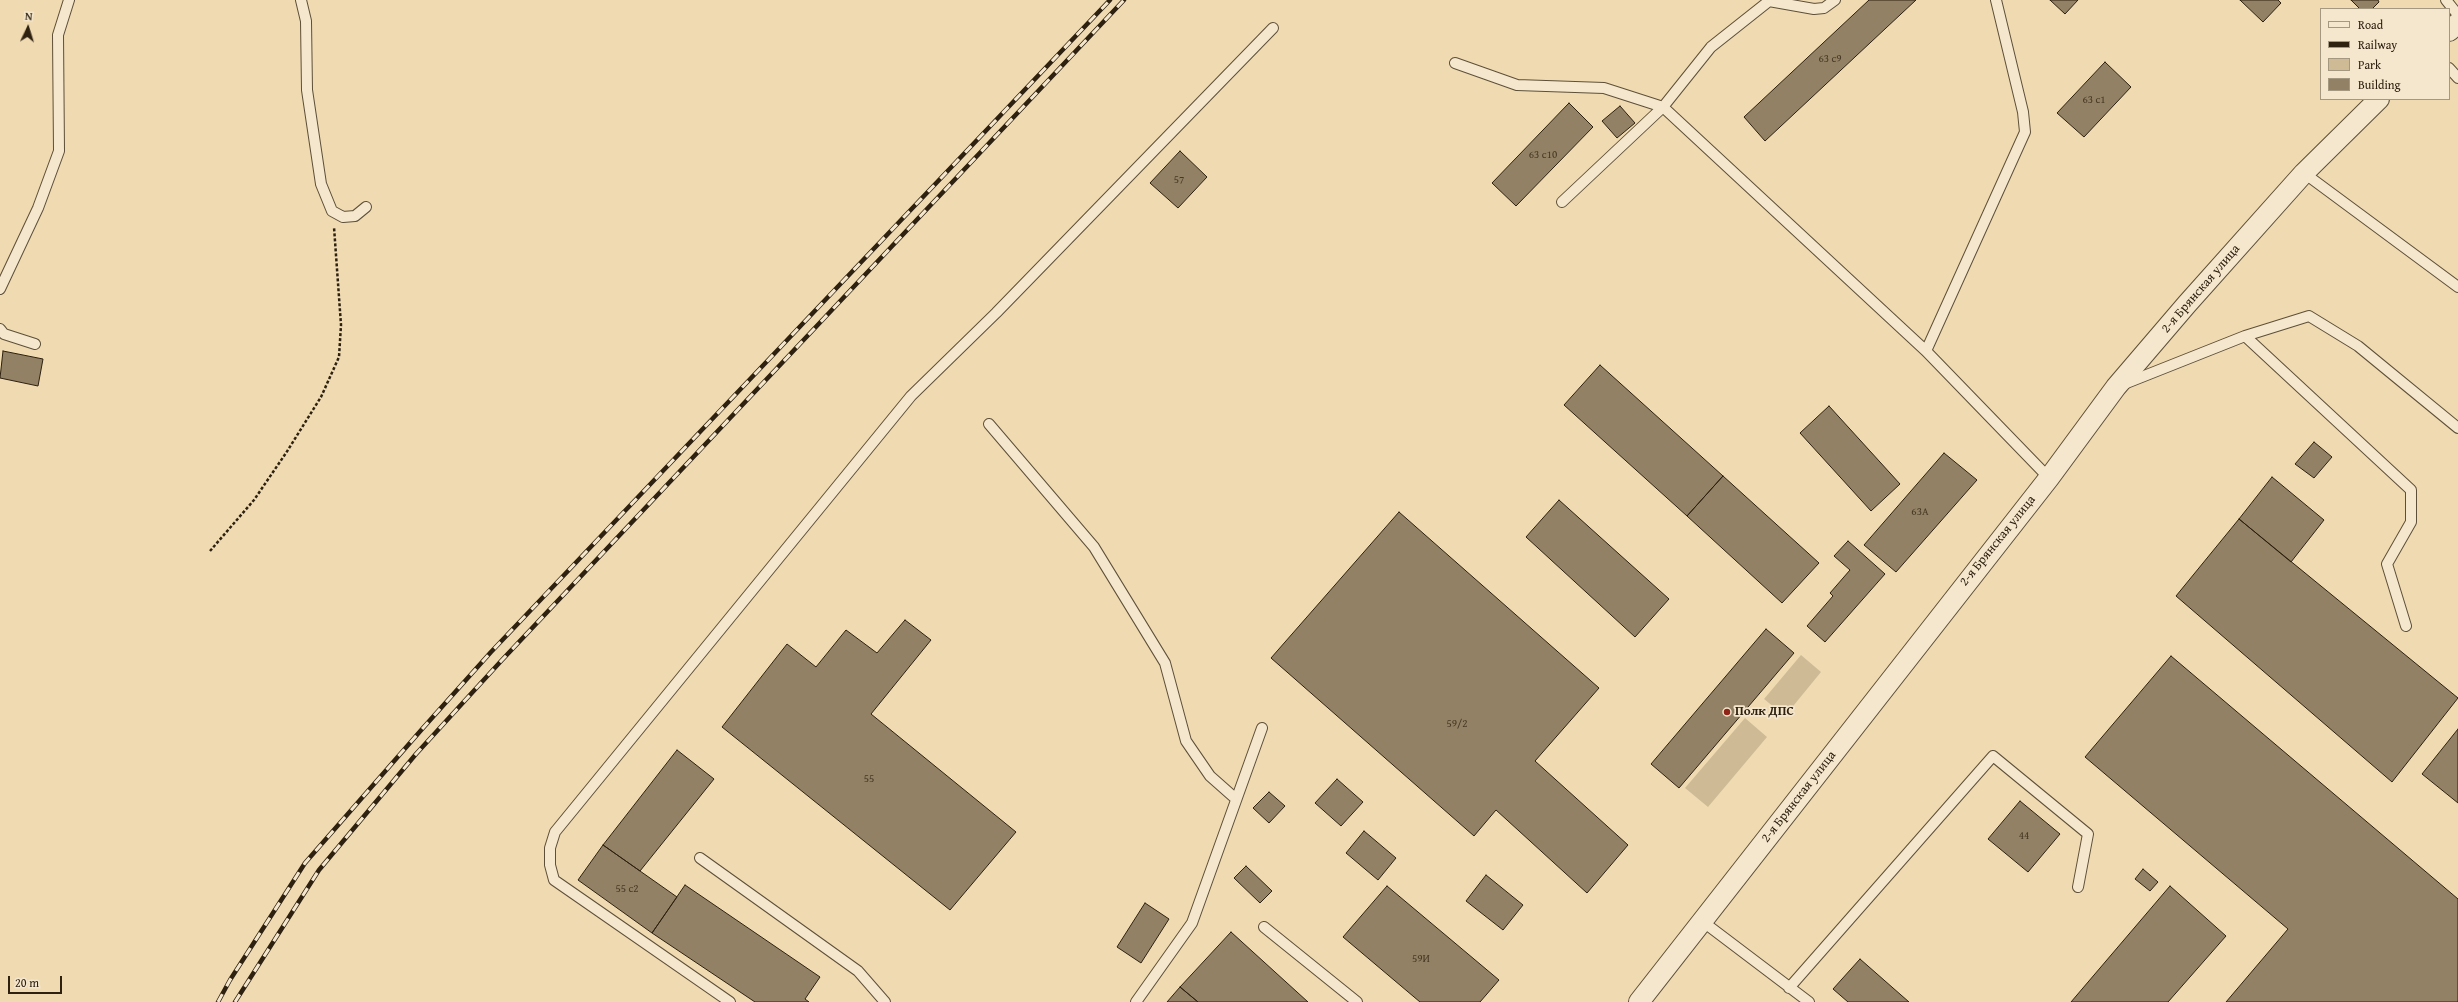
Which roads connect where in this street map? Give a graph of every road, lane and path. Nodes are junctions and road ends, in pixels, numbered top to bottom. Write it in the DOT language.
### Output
graph roads {
  1 [pos="69,0"];
  2 [pos="301,0"];
  3 [pos="1835,0"];
  4 [pos="1996,0"];
  5 [pos="2446,0"];
  6 [pos="2458,15"];
  7 [pos="2458,23"];
  8 [pos="1273,28"];
  9 [pos="2450,30"];
  10 [pos="1455,63"];
  11 [pos="2450,69"];
  12 [pos="2458,78"];
  13 [pos="2378,100"];
  14 [pos="1663,107"];
  15 [pos="2304,173"];
  16 [pos="1562,202"];
  17 [pos="366,207"];
  18 [pos="332,211"];
  19 [pos="2458,287"];
  20 [pos="0,289"];
  21 [pos="0,329"];
  22 [pos="2245,336"];
  23 [pos="35,344"];
  24 [pos="1926,351"];
  25 [pos="2116,387"];
  26 [pos="989,424"];
  27 [pos="2458,428"];
  28 [pos="2049,478"];
  29 [pos="210,551"];
  30 [pos="2406,626"];
  31 [pos="1262,728"];
  32 [pos="1236,799"];
  33 [pos="700,858"];
  34 [pos="2078,887"];
  35 [pos="1702,921"];
  36 [pos="1264,927"];
  37 [pos="1789,988"];
  38 [pos="730,1002"];
  39 [pos="886,1002"];
  40 [pos="1136,1002"];
  41 [pos="1357,1002"];
  42 [pos="1639,1002"];
  43 [pos="1809,1002"];
  1 -- 20 [label="lane"];
  2 -- 18 [label="lane"];
  3 -- 14 [label="lane"];
  4 -- 24 [label="lane"];
  5 -- 6 [label="lane"];
  7 -- 9 [label="street"];
  8 -- 38 [label="lane"];
  10 -- 14 [label="lane"];
  11 -- 12 [label="lane"];
  13 -- 15 [label="street, 2-я Брянская улица"];
  14 -- 16 [label="lane"];
  14 -- 24 [label="lane"];
  15 -- 19 [label="lane"];
  15 -- 25 [label="street, 2-я Брянская улица"];
  17 -- 18 [label="lane"];
  18 -- 29 [label="path"];
  21 -- 23 [label="lane"];
  22 -- 25 [label="lane"];
  22 -- 27 [label="lane"];
  22 -- 30 [label="lane"];
  24 -- 28 [label="lane"];
  25 -- 28 [label="street, 2-я Брянская улица"];
  26 -- 32 [label="lane"];
  28 -- 35 [label="street, 2-я Брянская улица"];
  31 -- 32 [label="lane"];
  32 -- 40 [label="lane"];
  33 -- 39 [label="lane"];
  34 -- 37 [label="lane"];
  35 -- 37 [label="lane"];
  35 -- 42 [label="street, 2-я Брянская улица"];
  36 -- 41 [label="lane"];
  37 -- 43 [label="lane"];
}
